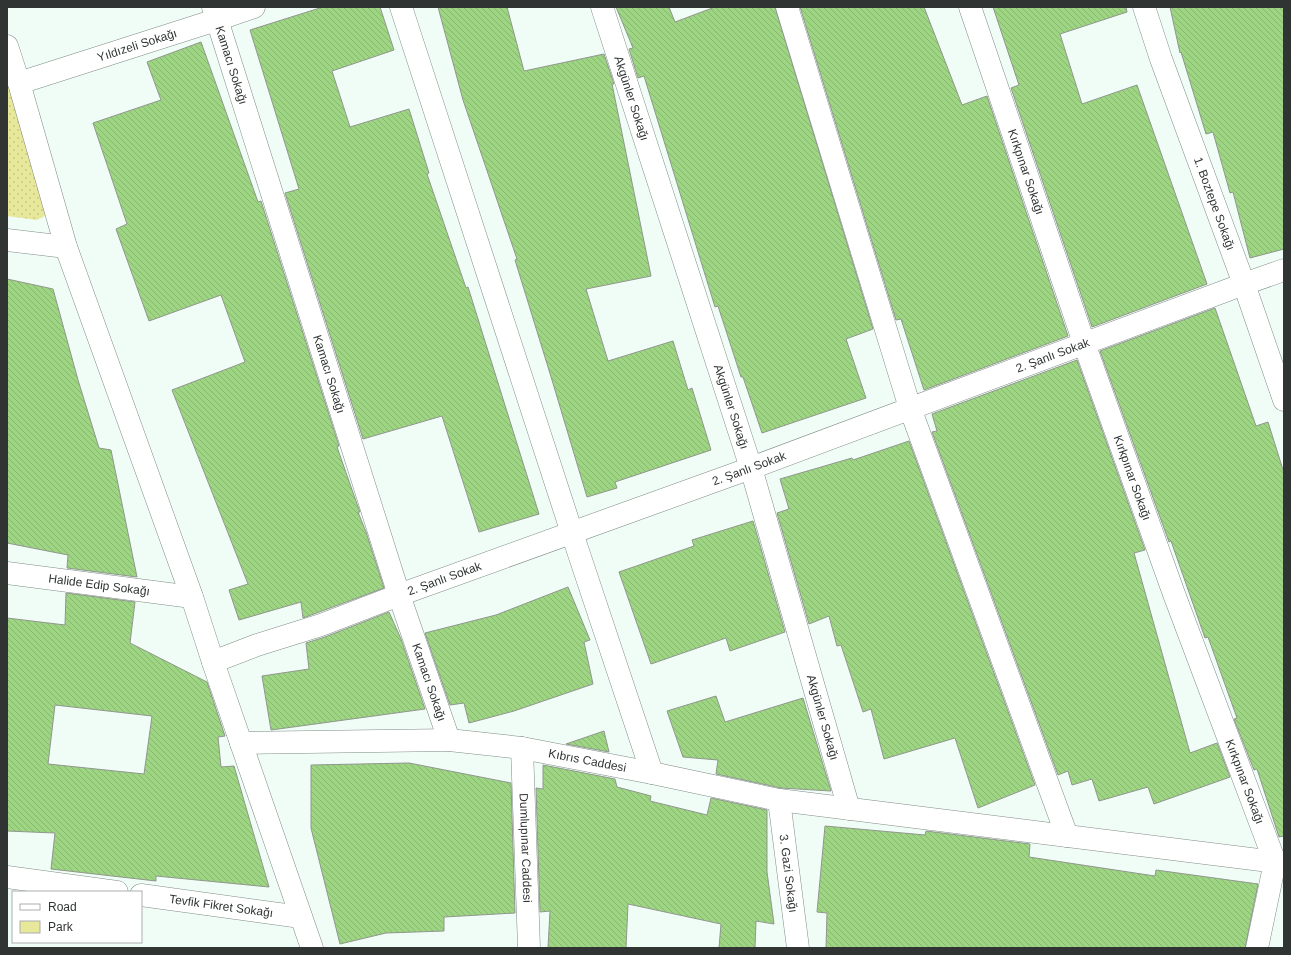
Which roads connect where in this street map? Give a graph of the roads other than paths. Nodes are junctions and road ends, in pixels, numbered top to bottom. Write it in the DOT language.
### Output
graph roads {
  1 [pos="254,7"];
  2 [pos="401,7"];
  3 [pos="602,7"];
  4 [pos="787,7"];
  5 [pos="970,7"];
  6 [pos="1144,7"];
  7 [pos="215,14"];
  8 [pos="7,46"];
  9 [pos="19,83"];
  10 [pos="7,240"];
  11 [pos="66,248"];
  12 [pos="1284,270"];
  13 [pos="1244,284"];
  14 [pos="1084,343"];
  15 [pos="1284,400"];
  16 [pos="910,408"];
  17 [pos="751,468"];
  18 [pos="572,533"];
  19 [pos="7,573"];
  20 [pos="399,595"];
  21 [pos="192,597"];
  22 [pos="213,662"];
  23 [pos="449,740"];
  24 [pos="241,743"];
  25 [pos="522,748"];
  26 [pos="652,773"];
  27 [pos="779,800"];
  28 [pos="849,809"];
  29 [pos="1067,836"];
  30 [pos="1279,863"];
  31 [pos="7,877"];
  32 [pos="110,891"];
  33 [pos="142,895"];
  34 [pos="301,917"];
  35 [pos="312,948"];
  36 [pos="529,948"];
  37 [pos="798,948"];
  38 [pos="1256,948"];
  1 -- 7 [label="street, Yıldızeli Sokağı"];
  2 -- 18 [label="street"];
  3 -- 17 [label="street, Akgünler Sokağı"];
  4 -- 16 [label="street"];
  5 -- 14 [label="street, Kırkpınar Sokağı"];
  6 -- 13 [label="street, 1. Boztepe Sokağı"];
  7 -- 9 [label="street, Yıldızeli Sokağı"];
  7 -- 20 [label="street, Kamacı Sokağı"];
  8 -- 9 [label="street"];
  9 -- 11 [label="street"];
  10 -- 11 [label="street"];
  11 -- 21 [label="street"];
  12 -- 13 [label="street, 2. Şanlı Sokak"];
  13 -- 14 [label="street, 2. Şanlı Sokak"];
  13 -- 15 [label="street, 1. Boztepe Sokağı"];
  14 -- 16 [label="street, 2. Şanlı Sokak"];
  14 -- 30 [label="street, Kırkpınar Sokağı"];
  16 -- 17 [label="street, 2. Şanlı Sokak"];
  16 -- 29 [label="street"];
  17 -- 18 [label="street, 2. Şanlı Sokak"];
  17 -- 28 [label="street, Akgünler Sokağı"];
  18 -- 20 [label="street, 2. Şanlı Sokak"];
  18 -- 26 [label="street"];
  19 -- 21 [label="street, Halide Edip Sokağı"];
  20 -- 22 [label="street, 2. Şanlı Sokak"];
  20 -- 23 [label="street, Kamacı Sokağı"];
  21 -- 22 [label="street"];
  22 -- 24 [label="street"];
  23 -- 24 [label="street, Kıbrıs Caddesi"];
  23 -- 25 [label="street, Kıbrıs Caddesi"];
  24 -- 34 [label="street"];
  25 -- 26 [label="street, Kıbrıs Caddesi"];
  25 -- 36 [label="street, Dumlupınar Caddesi"];
  26 -- 27 [label="street, Kıbrıs Caddesi"];
  27 -- 28 [label="street, Kıbrıs Caddesi"];
  27 -- 37 [label="street, 3. Gazi Sokağı"];
  28 -- 29 [label="street, Kıbrıs Caddesi"];
  29 -- 30 [label="street, Kıbrıs Caddesi"];
  30 -- 38 [label="street"];
  31 -- 32 [label="street"];
  33 -- 34 [label="street, Tevfik Fikret Sokağı"];
  34 -- 35 [label="street"];
}
